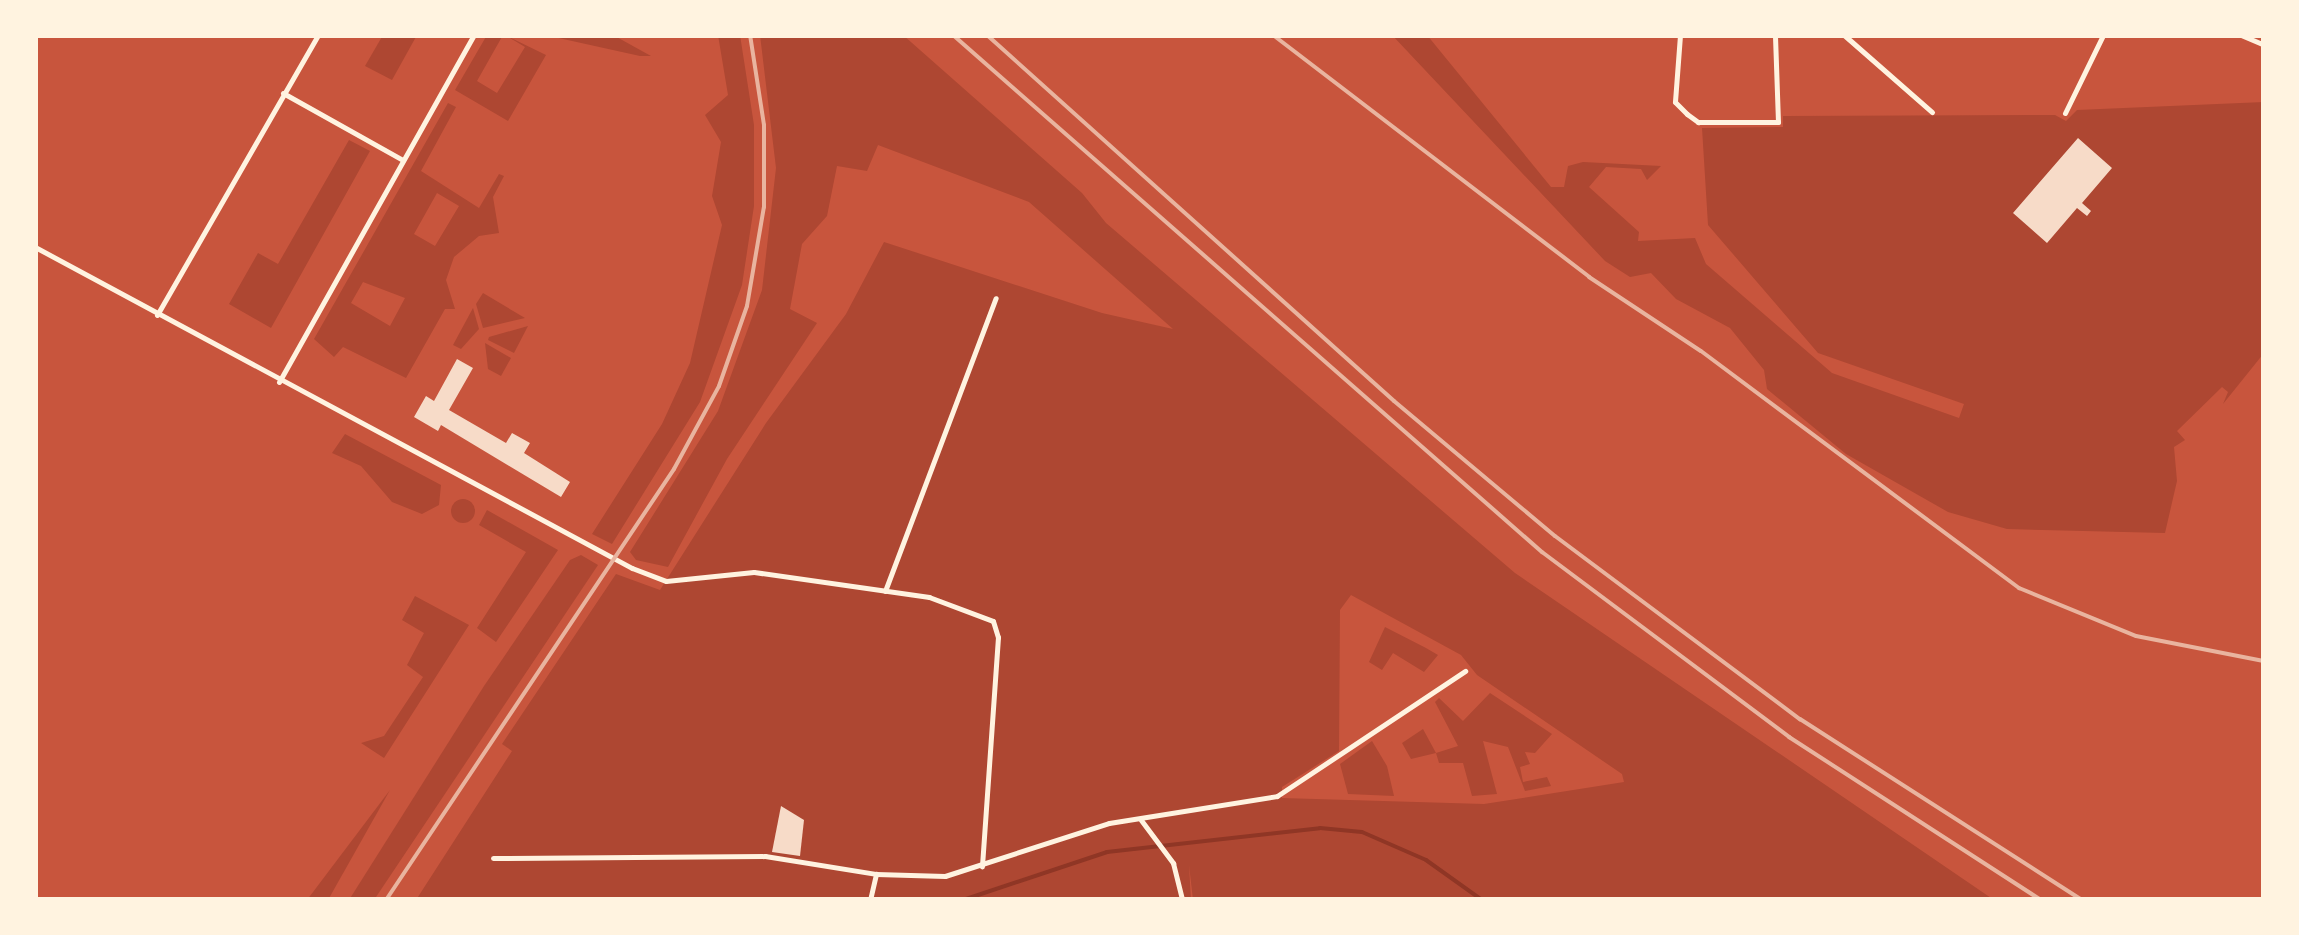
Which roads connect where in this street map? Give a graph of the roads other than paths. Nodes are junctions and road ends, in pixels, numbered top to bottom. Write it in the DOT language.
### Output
graph roads {
  1 [pos="318,35"];
  2 [pos="474,35"];
  3 [pos="1680,35"];
  4 [pos="1775,35"];
  5 [pos="1844,35"];
  6 [pos="2103,35"];
  7 [pos="2241,35"];
  8 [pos="2264,45"];
  9 [pos="283,93"];
  10 [pos="1932,112"];
  11 [pos="2066,113"];
  12 [pos="403,161"];
  13 [pos="35,247"];
  14 [pos="996,298"];
  15 [pos="157,315"];
  16 [pos="279,382"];
  17 [pos="886,591"];
  18 [pos="1465,671"];
  19 [pos="1141,820"];
  20 [pos="494,858"];
  21 [pos="982,866"];
  22 [pos="876,874"];
  23 [pos="870,900"];
  24 [pos="1182,900"];
  1 -- 9 [label="street"];
  2 -- 12 [label="street"];
  3 -- 4 [label="street"];
  5 -- 10 [label="street"];
  6 -- 11 [label="street"];
  7 -- 8 [label="street"];
  9 -- 12 [label="street"];
  9 -- 15 [label="street"];
  12 -- 16 [label="street"];
  13 -- 15 [label="street"];
  14 -- 17 [label="street"];
  15 -- 16 [label="street"];
  16 -- 17 [label="street"];
  17 -- 21 [label="street"];
  18 -- 19 [label="street"];
  19 -- 21 [label="street"];
  19 -- 24 [label="street"];
  20 -- 22 [label="street"];
  21 -- 22 [label="street"];
  22 -- 23 [label="street"];
}
